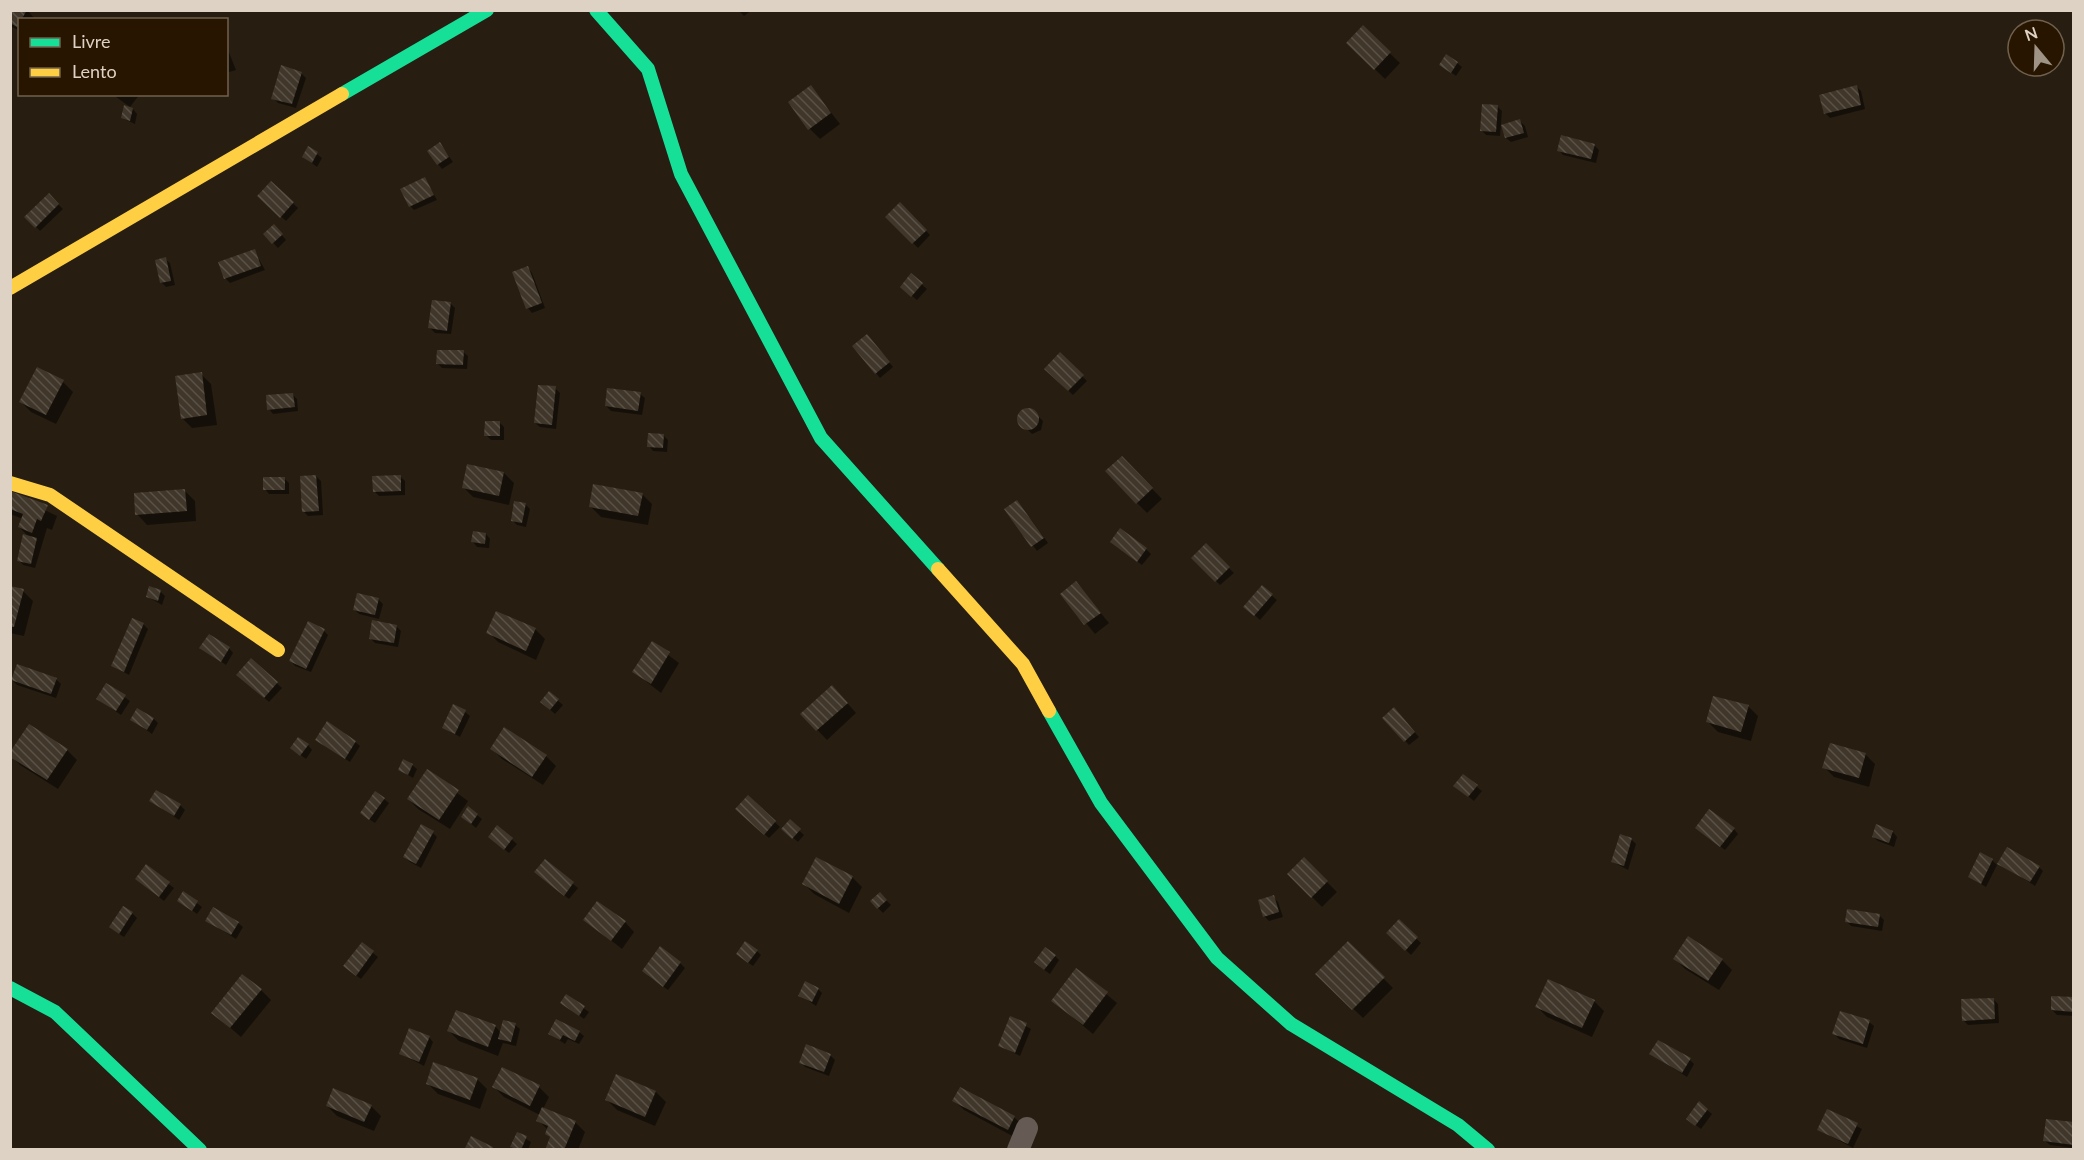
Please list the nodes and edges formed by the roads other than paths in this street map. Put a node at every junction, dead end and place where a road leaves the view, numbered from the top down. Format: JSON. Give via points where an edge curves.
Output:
{"nodes":[{"id":1,"x":488,"y":10,"type":"edge"},
{"id":2,"x":596,"y":10,"type":"edge"},
{"id":3,"x":10,"y":288,"type":"edge"},
{"id":4,"x":10,"y":483,"type":"edge"},
{"id":5,"x":278,"y":650,"type":"dead end"},
{"id":6,"x":10,"y":988,"type":"edge"},
{"id":7,"x":1027,"y":1128,"type":"dead end"},
{"id":8,"x":200,"y":1149,"type":"edge"},
{"id":9,"x":1018,"y":1149,"type":"edge"},
{"id":10,"x":1488,"y":1149,"type":"edge"}],
"edges":[{"from":1,"to":3,"type":"street"},
{"from":2,"to":10,"type":"street","via":[[648,69],[681,174],[821,438],[1023,664],[1101,803],[1217,958],[1291,1024],[1458,1125]]},
{"from":4,"to":5,"type":"street","via":[[50,495]]},
{"from":6,"to":8,"type":"street","via":[[55,1012]]},
{"from":7,"to":9,"type":"street"}]}
